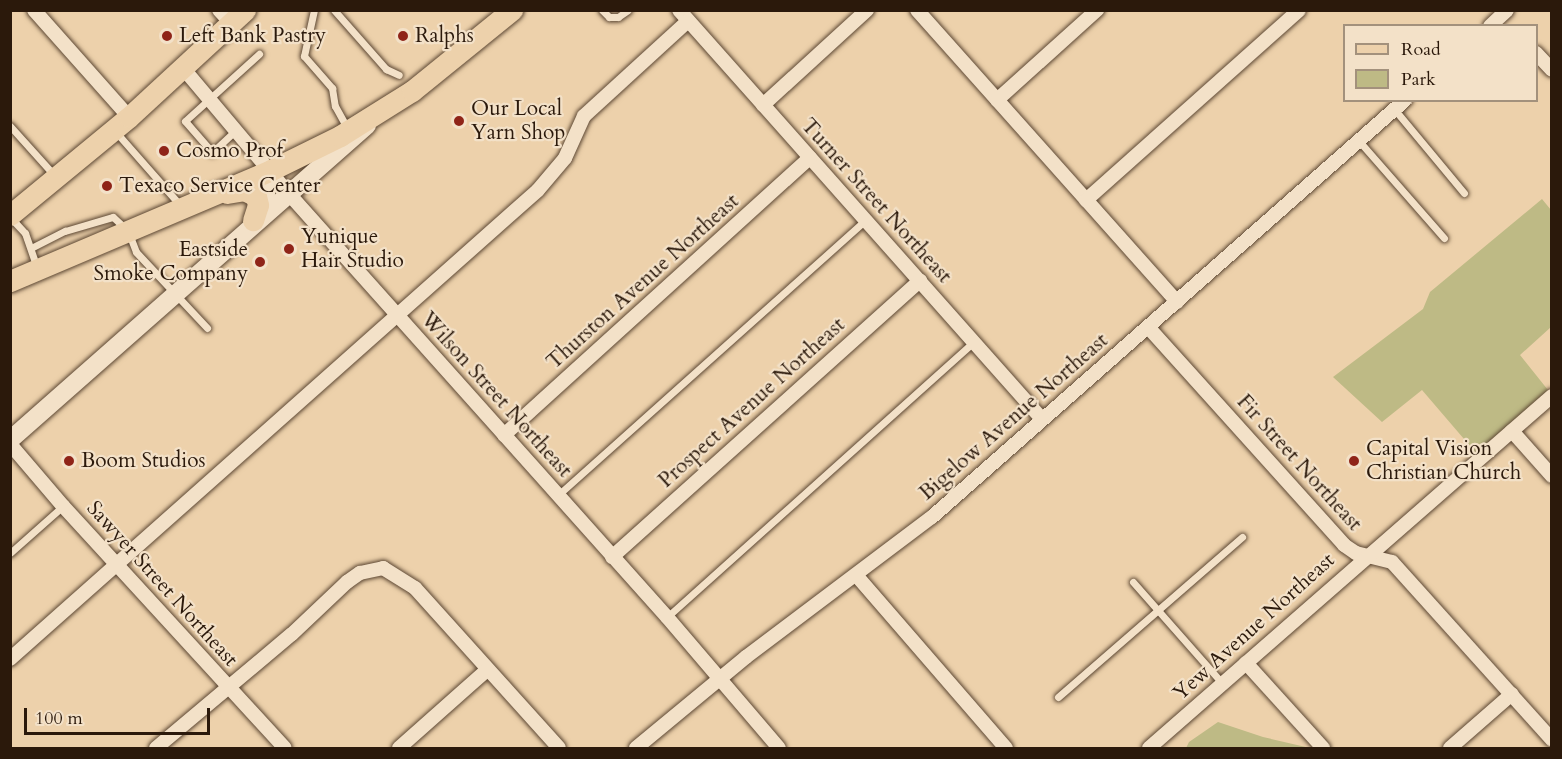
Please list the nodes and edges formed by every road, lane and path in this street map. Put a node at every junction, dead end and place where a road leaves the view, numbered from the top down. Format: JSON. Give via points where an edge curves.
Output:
{"nodes":[{"id":1,"x":34,"y":10,"type":"edge"},
{"id":2,"x":334,"y":10,"type":"edge"},
{"id":3,"x":512,"y":10,"type":"edge"},
{"id":4,"x":602,"y":10,"type":"edge"},
{"id":5,"x":628,"y":10,"type":"edge"},
{"id":6,"x":867,"y":10,"type":"edge"},
{"id":7,"x":917,"y":10,"type":"edge"},
{"id":8,"x":1097,"y":10,"type":"edge"},
{"id":9,"x":1299,"y":10,"type":"edge"},
{"id":10,"x":318,"y":11,"type":"edge"},
{"id":11,"x":1505,"y":13,"type":"edge"},
{"id":12,"x":232,"y":15,"type":"edge"},
{"id":13,"x":683,"y":16,"type":"edge"},
{"id":14,"x":1492,"y":24,"type":"edge"},
{"id":15,"x":259,"y":54,"type":"dead end"},
{"id":16,"x":1538,"y":55,"type":"edge"},
{"id":17,"x":183,"y":68,"type":"junction"},
{"id":18,"x":1551,"y":70,"type":"edge"},
{"id":19,"x":399,"y":75,"type":"dead end"},
{"id":20,"x":208,"y":99,"type":"junction"},
{"id":21,"x":997,"y":100,"type":"junction"},
{"id":22,"x":763,"y":105,"type":"junction"},
{"id":23,"x":1400,"y":105,"type":"edge"},
{"id":24,"x":384,"y":110,"type":"junction"},
{"id":25,"x":121,"y":123,"type":"junction"},
{"id":26,"x":10,"y":126,"type":"edge"},
{"id":27,"x":236,"y":130,"type":"junction"},
{"id":28,"x":349,"y":131,"type":"junction"},
{"id":29,"x":1359,"y":141,"type":"junction"},
{"id":30,"x":810,"y":158,"type":"junction"},
{"id":31,"x":271,"y":170,"type":"junction"},
{"id":32,"x":55,"y":176,"type":"junction"},
{"id":33,"x":1464,"y":193,"type":"dead end"},
{"id":34,"x":290,"y":195,"type":"junction"},
{"id":35,"x":1086,"y":200,"type":"junction"},
{"id":36,"x":190,"y":205,"type":"junction"},
{"id":37,"x":10,"y":216,"type":"edge"},
{"id":38,"x":253,"y":220,"type":"junction"},
{"id":39,"x":866,"y":220,"type":"junction"},
{"id":40,"x":128,"y":231,"type":"junction"},
{"id":41,"x":1444,"y":238,"type":"dead end"},
{"id":42,"x":31,"y":248,"type":"junction"},
{"id":43,"x":38,"y":269,"type":"junction"},
{"id":44,"x":10,"y":281,"type":"edge"},
{"id":45,"x":920,"y":281,"type":"junction"},
{"id":46,"x":180,"y":288,"type":"junction"},
{"id":47,"x":1177,"y":302,"type":"junction"},
{"id":48,"x":397,"y":315,"type":"junction"},
{"id":49,"x":1148,"y":327,"type":"junction"},
{"id":50,"x":207,"y":328,"type":"dead end"},
{"id":51,"x":974,"y":342,"type":"junction"},
{"id":52,"x":1551,"y":396,"type":"edge"},
{"id":53,"x":1042,"y":419,"type":"junction"},
{"id":54,"x":1512,"y":431,"type":"junction"},
{"id":55,"x":504,"y":435,"type":"junction"},
{"id":56,"x":10,"y":442,"type":"edge"},
{"id":57,"x":1551,"y":476,"type":"edge"},
{"id":58,"x":558,"y":495,"type":"junction"},
{"id":59,"x":63,"y":506,"type":"junction"},
{"id":60,"x":1242,"y":537,"type":"dead end"},
{"id":61,"x":10,"y":553,"type":"edge"},
{"id":62,"x":1368,"y":555,"type":"junction"},
{"id":63,"x":612,"y":556,"type":"junction"},
{"id":64,"x":117,"y":565,"type":"junction"},
{"id":65,"x":856,"y":575,"type":"junction"},
{"id":66,"x":1133,"y":582,"type":"dead end"},
{"id":67,"x":1158,"y":610,"type":"junction"},
{"id":68,"x":667,"y":617,"type":"junction"},
{"id":69,"x":10,"y":659,"type":"edge"},
{"id":70,"x":1246,"y":663,"type":"junction"},
{"id":71,"x":487,"y":670,"type":"junction"},
{"id":72,"x":719,"y":678,"type":"junction"},
{"id":73,"x":1223,"y":684,"type":"junction"},
{"id":74,"x":228,"y":687,"type":"junction"},
{"id":75,"x":1512,"y":694,"type":"junction"},
{"id":76,"x":1058,"y":697,"type":"dead end"},
{"id":77,"x":1551,"y":740,"type":"edge"},
{"id":78,"x":156,"y":748,"type":"edge"},
{"id":79,"x":285,"y":748,"type":"edge"},
{"id":80,"x":399,"y":748,"type":"edge"},
{"id":81,"x":560,"y":748,"type":"edge"},
{"id":82,"x":636,"y":748,"type":"edge"},
{"id":83,"x":779,"y":748,"type":"edge"},
{"id":84,"x":1006,"y":748,"type":"edge"},
{"id":85,"x":1149,"y":748,"type":"edge"},
{"id":86,"x":1323,"y":748,"type":"edge"},
{"id":87,"x":1450,"y":748,"type":"edge"}],
"edges":[{"from":1,"to":25,"type":"street"},
{"from":2,"to":19,"type":"lane","via":[[386,69]]},
{"from":3,"to":24,"type":"main road","via":[[457,57]]},
{"from":4,"to":5,"type":"lane","via":[[609,17],[618,17]]},
{"from":6,"to":22,"type":"street"},
{"from":7,"to":21,"type":"street"},
{"from":8,"to":21,"type":"street"},
{"from":9,"to":35,"type":"street"},
{"from":10,"to":28,"type":"lane","via":[[304,56],[332,88],[335,106]]},
{"from":11,"to":14,"type":"street"},
{"from":12,"to":17,"type":"main road"},
{"from":13,"to":22,"type":"street","name":"Turner Street Northeast"},
{"from":13,"to":48,"type":"street","via":[[584,116],[565,158],[538,190]]},
{"from":15,"to":20,"type":"lane"},
{"from":16,"to":18,"type":"street"},
{"from":17,"to":20,"type":"street","name":"Wilson Street Northeast"},
{"from":17,"to":25,"type":"main road"},
{"from":20,"to":27,"type":"street","name":"Wilson Street Northeast"},
{"from":20,"to":27,"type":"lane","via":[[185,121],[212,152]]},
{"from":21,"to":35,"type":"street"},
{"from":22,"to":30,"type":"street","name":"Turner Street Northeast"},
{"from":23,"to":29,"type":"street","name":"Bigelow Avenue Northeast"},
{"from":23,"to":33,"type":"lane"},
{"from":24,"to":28,"type":"main road"},
{"from":24,"to":34,"type":"street"},
{"from":25,"to":32,"type":"main road"},
{"from":25,"to":36,"type":"lane"},
{"from":26,"to":32,"type":"lane"},
{"from":27,"to":31,"type":"street","name":"Wilson Street Northeast"},
{"from":28,"to":31,"type":"main road"},
{"from":29,"to":41,"type":"lane"},
{"from":29,"to":47,"type":"street","name":"Bigelow Avenue Northeast"},
{"from":30,"to":39,"type":"street","name":"Turner Street Northeast"},
{"from":30,"to":55,"type":"street","name":"Thurston Avenue Northeast"},
{"from":31,"to":34,"type":"street","name":"Wilson Street Northeast"},
{"from":31,"to":36,"type":"main road"},
{"from":31,"to":38,"type":"street","via":[[264,203]]},
{"from":32,"to":37,"type":"main road"},
{"from":34,"to":46,"type":"street"},
{"from":34,"to":48,"type":"street","name":"Wilson Street Northeast"},
{"from":35,"to":47,"type":"street"},
{"from":36,"to":38,"type":"main road","via":[[244,190],[252,192],[258,201]]},
{"from":36,"to":40,"type":"main road"},
{"from":37,"to":42,"type":"lane","via":[[25,232]]},
{"from":38,"to":46,"type":"street"},
{"from":39,"to":45,"type":"street","name":"Turner Street Northeast"},
{"from":39,"to":58,"type":"lane"},
{"from":40,"to":42,"type":"lane","via":[[106,216]]},
{"from":40,"to":43,"type":"main road"},
{"from":40,"to":46,"type":"lane","via":[[136,252]]},
{"from":42,"to":43,"type":"lane"},
{"from":43,"to":44,"type":"main road"},
{"from":45,"to":51,"type":"street","name":"Turner Street Northeast"},
{"from":45,"to":63,"type":"street","name":"Prospect Avenue Northeast"},
{"from":46,"to":50,"type":"lane"},
{"from":46,"to":56,"type":"street"},
{"from":47,"to":49,"type":"street","name":"Bigelow Avenue Northeast"},
{"from":48,"to":55,"type":"street","name":"Wilson Street Northeast"},
{"from":48,"to":64,"type":"street"},
{"from":49,"to":53,"type":"street","name":"Bigelow Avenue Northeast"},
{"from":49,"to":62,"type":"street","name":"Fir Street Northeast","via":[[1344,546]]},
{"from":51,"to":53,"type":"street","name":"Turner Street Northeast"},
{"from":51,"to":68,"type":"lane"},
{"from":52,"to":54,"type":"street","name":"Yew Avenue Northeast"},
{"from":53,"to":65,"type":"street","name":"Bigelow Avenue Northeast","via":[[932,517]]},
{"from":54,"to":57,"type":"street"},
{"from":54,"to":62,"type":"street","name":"Yew Avenue Northeast"},
{"from":55,"to":58,"type":"street","name":"Wilson Street Northeast"},
{"from":56,"to":59,"type":"street","name":"Sawyer Street Northeast"},
{"from":58,"to":63,"type":"street","name":"Wilson Street Northeast"},
{"from":59,"to":61,"type":"lane"},
{"from":59,"to":64,"type":"street","name":"Sawyer Street Northeast"},
{"from":60,"to":67,"type":"lane"},
{"from":62,"to":70,"type":"street","name":"Yew Avenue Northeast"},
{"from":62,"to":75,"type":"street","name":"Fir Street Northeast","via":[[1392,562]]},
{"from":63,"to":68,"type":"street","name":"Wilson Street Northeast"},
{"from":64,"to":69,"type":"street"},
{"from":64,"to":74,"type":"street","name":"Sawyer Street Northeast"},
{"from":65,"to":72,"type":"street","name":"Bigelow Avenue Northeast"},
{"from":65,"to":84,"type":"street"},
{"from":66,"to":67,"type":"lane"},
{"from":67,"to":73,"type":"lane"},
{"from":67,"to":76,"type":"lane"},
{"from":68,"to":72,"type":"street","name":"Wilson Street Northeast"},
{"from":70,"to":73,"type":"street","name":"Yew Avenue Northeast"},
{"from":70,"to":86,"type":"street"},
{"from":71,"to":74,"type":"street","via":[[415,588],[383,568],[360,573],[346,582]]},
{"from":71,"to":80,"type":"street"},
{"from":71,"to":81,"type":"street"},
{"from":72,"to":82,"type":"street","name":"Bigelow Avenue Northeast"},
{"from":72,"to":83,"type":"street","name":"Wilson Street Northeast"},
{"from":73,"to":85,"type":"street","name":"Yew Avenue Northeast"},
{"from":74,"to":78,"type":"street"},
{"from":74,"to":79,"type":"street","name":"Sawyer Street Northeast"},
{"from":75,"to":77,"type":"street","name":"Fir Street Northeast"},
{"from":75,"to":87,"type":"street"}]}
